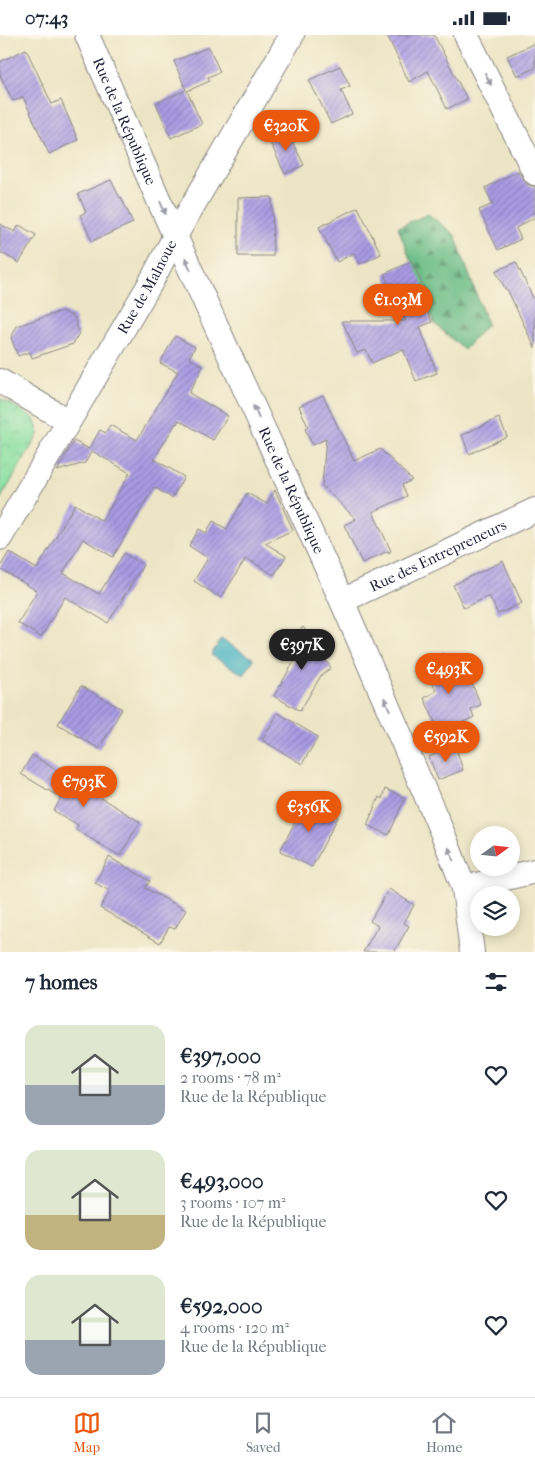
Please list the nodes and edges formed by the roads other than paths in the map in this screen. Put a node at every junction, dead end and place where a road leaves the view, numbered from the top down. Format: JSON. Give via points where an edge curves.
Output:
{"nodes":[{"id":1,"x":87,"y":35,"type":"edge"},
{"id":2,"x":292,"y":35,"type":"edge"},
{"id":3,"x":466,"y":35,"type":"edge"},
{"id":4,"x":535,"y":173,"type":"edge"},
{"id":5,"x":176,"y":235,"type":"junction"},
{"id":6,"x":0,"y":381,"type":"edge"},
{"id":7,"x":68,"y":421,"type":"junction"},
{"id":8,"x":535,"y":511,"type":"edge"},
{"id":9,"x":0,"y":538,"type":"edge"},
{"id":10,"x":342,"y":601,"type":"junction"},
{"id":11,"x":535,"y":871,"type":"edge"},
{"id":12,"x":464,"y":888,"type":"junction"},
{"id":13,"x":472,"y":952,"type":"edge"}],
"edges":[{"from":1,"to":5,"type":"street","name":"Rue de la République","one_way":true},
{"from":2,"to":5,"type":"street","name":"Rue de Malnoue"},
{"from":3,"to":4,"type":"street","one_way":true},
{"from":5,"to":7,"type":"street","name":"Rue de Malnoue"},
{"from":10,"to":5,"type":"street","name":"Rue de la République","one_way":true},
{"from":6,"to":7,"type":"street"},
{"from":7,"to":9,"type":"street","name":"Rue de Malnoue"},
{"from":8,"to":10,"type":"street","name":"Rue des Entrepreneurs"},
{"from":12,"to":10,"type":"street","name":"Rue de la République","one_way":true,"via":[[446,839]]},
{"from":11,"to":12,"type":"street"},
{"from":12,"to":13,"type":"street","name":"Rue de la République"}]}
